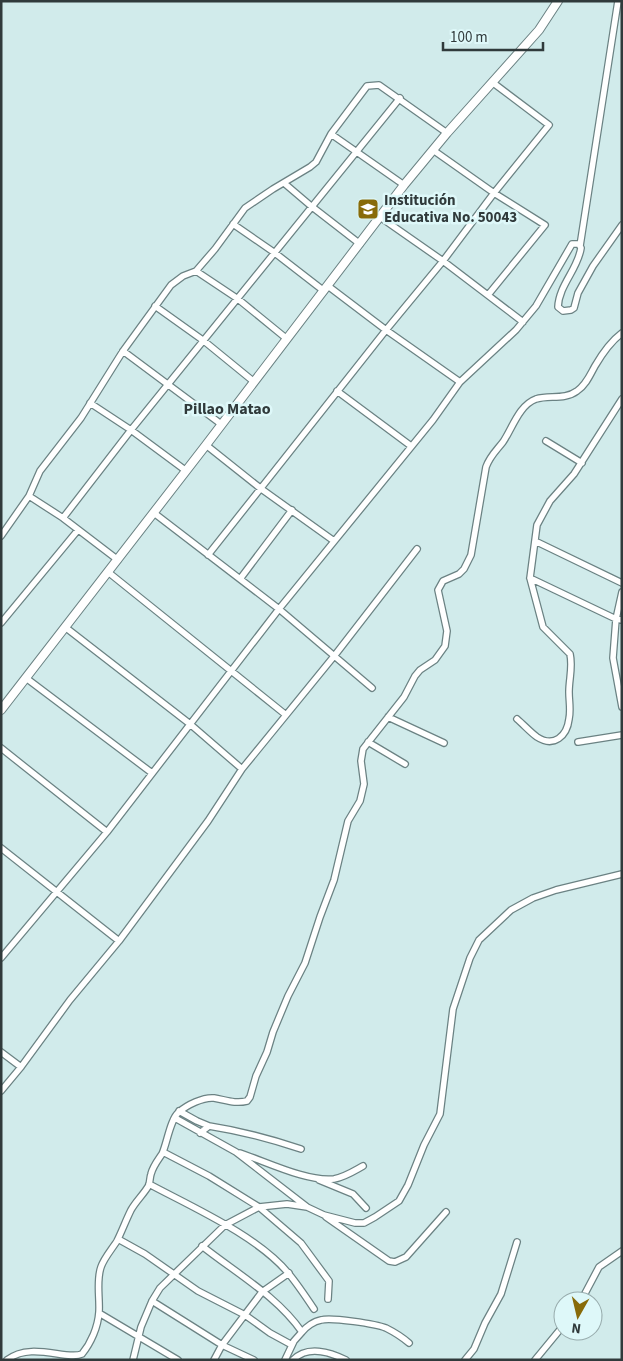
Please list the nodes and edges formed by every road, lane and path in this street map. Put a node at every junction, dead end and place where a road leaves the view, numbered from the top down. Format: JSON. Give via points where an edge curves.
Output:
{"nodes":[{"id":1,"x":558,"y":1,"type":"edge"},
{"id":2,"x":618,"y":1,"type":"edge"},
{"id":3,"x":492,"y":82,"type":"junction"},
{"id":4,"x":400,"y":98,"type":"junction"},
{"id":5,"x":332,"y":134,"type":"junction"},
{"id":6,"x":447,"y":134,"type":"junction"},
{"id":7,"x":433,"y":150,"type":"junction"},
{"id":8,"x":357,"y":153,"type":"junction"},
{"id":9,"x":284,"y":183,"type":"junction"},
{"id":10,"x":404,"y":185,"type":"junction"},
{"id":11,"x":494,"y":193,"type":"junction"},
{"id":12,"x":311,"y":206,"type":"junction"},
{"id":13,"x":380,"y":217,"type":"junction"},
{"id":14,"x":234,"y":224,"type":"junction"},
{"id":15,"x":622,"y":225,"type":"edge"},
{"id":16,"x":360,"y":244,"type":"junction"},
{"id":17,"x":580,"y":246,"type":"junction"},
{"id":18,"x":275,"y":253,"type":"junction"},
{"id":19,"x":443,"y":261,"type":"junction"},
{"id":20,"x":196,"y":270,"type":"junction"},
{"id":21,"x":326,"y":288,"type":"junction"},
{"id":22,"x":488,"y":296,"type":"junction"},
{"id":23,"x":238,"y":299,"type":"junction"},
{"id":24,"x":155,"y":306,"type":"junction"},
{"id":25,"x":523,"y":322,"type":"junction"},
{"id":26,"x":386,"y":330,"type":"junction"},
{"id":27,"x":622,"y":333,"type":"edge"},
{"id":28,"x":287,"y":339,"type":"junction"},
{"id":29,"x":204,"y":341,"type":"junction"},
{"id":30,"x":123,"y":351,"type":"junction"},
{"id":31,"x":253,"y":382,"type":"junction"},
{"id":32,"x":460,"y":382,"type":"junction"},
{"id":33,"x":168,"y":384,"type":"junction"},
{"id":34,"x":337,"y":391,"type":"junction"},
{"id":35,"x":622,"y":400,"type":"edge"},
{"id":36,"x":90,"y":403,"type":"junction"},
{"id":37,"x":221,"y":424,"type":"junction"},
{"id":38,"x":131,"y":430,"type":"junction"},
{"id":39,"x":546,"y":441,"type":"dead end"},
{"id":40,"x":206,"y":445,"type":"junction"},
{"id":41,"x":411,"y":446,"type":"junction"},
{"id":42,"x":582,"y":462,"type":"junction"},
{"id":43,"x":185,"y":470,"type":"junction"},
{"id":44,"x":260,"y":488,"type":"junction"},
{"id":45,"x":29,"y":496,"type":"junction"},
{"id":46,"x":292,"y":510,"type":"junction"},
{"id":47,"x":154,"y":513,"type":"junction"},
{"id":48,"x":63,"y":518,"type":"junction"},
{"id":49,"x":78,"y":530,"type":"junction"},
{"id":50,"x":1,"y":536,"type":"edge"},
{"id":51,"x":334,"y":541,"type":"junction"},
{"id":52,"x":535,"y":541,"type":"junction"},
{"id":53,"x":417,"y":549,"type":"dead end"},
{"id":54,"x":208,"y":555,"type":"junction"},
{"id":55,"x":118,"y":560,"type":"junction"},
{"id":56,"x":108,"y":572,"type":"junction"},
{"id":57,"x":530,"y":578,"type":"junction"},
{"id":58,"x":240,"y":579,"type":"junction"},
{"id":59,"x":622,"y":583,"type":"edge"},
{"id":60,"x":622,"y":592,"type":"edge"},
{"id":61,"x":279,"y":609,"type":"junction"},
{"id":62,"x":619,"y":619,"type":"edge"},
{"id":63,"x":1,"y":624,"type":"edge"},
{"id":64,"x":65,"y":627,"type":"junction"},
{"id":65,"x":335,"y":655,"type":"junction"},
{"id":66,"x":231,"y":671,"type":"junction"},
{"id":67,"x":26,"y":678,"type":"junction"},
{"id":68,"x":372,"y":688,"type":"dead end"},
{"id":69,"x":622,"y":707,"type":"edge"},
{"id":70,"x":1,"y":710,"type":"edge"},
{"id":71,"x":286,"y":715,"type":"junction"},
{"id":72,"x":388,"y":717,"type":"junction"},
{"id":73,"x":517,"y":719,"type":"dead end"},
{"id":74,"x":190,"y":724,"type":"junction"},
{"id":75,"x":622,"y":736,"type":"edge"},
{"id":76,"x":368,"y":742,"type":"junction"},
{"id":77,"x":578,"y":742,"type":"dead end"},
{"id":78,"x":444,"y":743,"type":"dead end"},
{"id":79,"x":1,"y":748,"type":"edge"},
{"id":80,"x":405,"y":764,"type":"dead end"},
{"id":81,"x":242,"y":769,"type":"junction"},
{"id":82,"x":152,"y":773,"type":"junction"},
{"id":83,"x":107,"y":832,"type":"junction"},
{"id":84,"x":1,"y":848,"type":"edge"},
{"id":85,"x":622,"y":874,"type":"edge"},
{"id":86,"x":58,"y":891,"type":"junction"},
{"id":87,"x":119,"y":941,"type":"junction"},
{"id":88,"x":1,"y":946,"type":"edge"},
{"id":89,"x":8,"y":951,"type":"junction"},
{"id":90,"x":1,"y":958,"type":"edge"},
{"id":91,"x":1,"y":1052,"type":"edge"},
{"id":92,"x":21,"y":1067,"type":"junction"},
{"id":93,"x":1,"y":1091,"type":"edge"},
{"id":94,"x":179,"y":1111,"type":"junction"},
{"id":95,"x":175,"y":1118,"type":"junction"},
{"id":96,"x":209,"y":1126,"type":"junction"},
{"id":97,"x":200,"y":1133,"type":"junction"},
{"id":98,"x":301,"y":1149,"type":"dead end"},
{"id":99,"x":163,"y":1152,"type":"junction"},
{"id":100,"x":236,"y":1152,"type":"junction"},
{"id":101,"x":363,"y":1166,"type":"dead end"},
{"id":102,"x":317,"y":1179,"type":"junction"},
{"id":103,"x":149,"y":1184,"type":"junction"},
{"id":104,"x":260,"y":1207,"type":"junction"},
{"id":105,"x":308,"y":1207,"type":"junction"},
{"id":106,"x":366,"y":1208,"type":"dead end"},
{"id":107,"x":446,"y":1212,"type":"dead end"},
{"id":108,"x":324,"y":1215,"type":"junction"},
{"id":109,"x":225,"y":1225,"type":"junction"},
{"id":110,"x":118,"y":1239,"type":"junction"},
{"id":111,"x":517,"y":1242,"type":"dead end"},
{"id":112,"x":202,"y":1246,"type":"junction"},
{"id":113,"x":622,"y":1251,"type":"edge"},
{"id":114,"x":289,"y":1273,"type":"junction"},
{"id":115,"x":174,"y":1274,"type":"junction"},
{"id":116,"x":586,"y":1291,"type":"edge"},
{"id":117,"x":262,"y":1292,"type":"junction"},
{"id":118,"x":328,"y":1299,"type":"dead end"},
{"id":119,"x":152,"y":1301,"type":"junction"},
{"id":120,"x":314,"y":1308,"type":"dead end"},
{"id":121,"x":99,"y":1313,"type":"junction"},
{"id":122,"x":245,"y":1315,"type":"junction"},
{"id":123,"x":302,"y":1332,"type":"junction"},
{"id":124,"x":139,"y":1337,"type":"junction"},
{"id":125,"x":553,"y":1338,"type":"edge"},
{"id":126,"x":409,"y":1343,"type":"dead end"},
{"id":127,"x":222,"y":1345,"type":"junction"},
{"id":128,"x":292,"y":1346,"type":"junction"},
{"id":129,"x":6,"y":1360,"type":"edge"},
{"id":130,"x":133,"y":1360,"type":"edge"},
{"id":131,"x":178,"y":1360,"type":"edge"},
{"id":132,"x":214,"y":1360,"type":"edge"},
{"id":133,"x":254,"y":1360,"type":"edge"},
{"id":134,"x":285,"y":1360,"type":"edge"},
{"id":135,"x":293,"y":1360,"type":"edge"},
{"id":136,"x":346,"y":1360,"type":"edge"},
{"id":137,"x":465,"y":1360,"type":"edge"},
{"id":138,"x":535,"y":1360,"type":"edge"}],
"edges":[{"from":1,"to":3,"type":"street","via":[[539,30]]},
{"from":2,"to":17,"type":"street"},
{"from":3,"to":6,"type":"street"},
{"from":3,"to":11,"type":"street","via":[[549,125]]},
{"from":4,"to":5,"type":"street","via":[[379,84],[367,86]]},
{"from":4,"to":6,"type":"street"},
{"from":4,"to":8,"type":"street"},
{"from":5,"to":8,"type":"street"},
{"from":5,"to":9,"type":"street","via":[[316,162]]},
{"from":6,"to":7,"type":"street"},
{"from":7,"to":10,"type":"street"},
{"from":7,"to":11,"type":"street"},
{"from":8,"to":10,"type":"street"},
{"from":8,"to":12,"type":"street"},
{"from":9,"to":12,"type":"street"},
{"from":9,"to":14,"type":"street","via":[[246,208]]},
{"from":10,"to":13,"type":"street"},
{"from":11,"to":19,"type":"street"},
{"from":11,"to":22,"type":"street","via":[[545,225]]},
{"from":12,"to":16,"type":"street"},
{"from":12,"to":18,"type":"street"},
{"from":13,"to":16,"type":"street"},
{"from":13,"to":19,"type":"street"},
{"from":14,"to":18,"type":"street"},
{"from":14,"to":20,"type":"street"},
{"from":15,"to":17,"type":"street","via":[[593,266],[578,293],[574,308],[563,311],[558,302],[580,253]]},
{"from":16,"to":21,"type":"street"},
{"from":17,"to":25,"type":"street","via":[[576,243],[570,246],[536,306]]},
{"from":18,"to":21,"type":"street"},
{"from":18,"to":23,"type":"street"},
{"from":19,"to":22,"type":"street"},
{"from":19,"to":26,"type":"street"},
{"from":20,"to":23,"type":"street"},
{"from":20,"to":24,"type":"street","via":[[171,285]]},
{"from":21,"to":26,"type":"street"},
{"from":21,"to":28,"type":"street"},
{"from":22,"to":25,"type":"street"},
{"from":23,"to":28,"type":"street"},
{"from":23,"to":29,"type":"street"},
{"from":24,"to":29,"type":"street"},
{"from":24,"to":30,"type":"street"},
{"from":25,"to":32,"type":"street"},
{"from":26,"to":32,"type":"street"},
{"from":26,"to":34,"type":"street"},
{"from":27,"to":72,"type":"street","via":[[613,340],[576,392],[529,403],[489,457],[471,555],[464,569],[443,582],[438,590],[447,631],[445,646],[435,660],[415,676]]},
{"from":28,"to":31,"type":"street"},
{"from":29,"to":31,"type":"street"},
{"from":29,"to":33,"type":"street"},
{"from":30,"to":33,"type":"street"},
{"from":30,"to":36,"type":"street"},
{"from":31,"to":37,"type":"street"},
{"from":32,"to":41,"type":"street"},
{"from":33,"to":37,"type":"street"},
{"from":33,"to":38,"type":"street"},
{"from":34,"to":41,"type":"street"},
{"from":34,"to":44,"type":"street"},
{"from":35,"to":42,"type":"street"},
{"from":36,"to":38,"type":"street"},
{"from":36,"to":45,"type":"street","via":[[40,472]]},
{"from":37,"to":40,"type":"street"},
{"from":38,"to":43,"type":"street"},
{"from":38,"to":48,"type":"street"},
{"from":39,"to":42,"type":"street"},
{"from":40,"to":43,"type":"street"},
{"from":40,"to":44,"type":"street"},
{"from":41,"to":51,"type":"street"},
{"from":42,"to":52,"type":"street","via":[[544,510],[537,525]]},
{"from":43,"to":47,"type":"street"},
{"from":44,"to":46,"type":"street"},
{"from":44,"to":54,"type":"street"},
{"from":45,"to":48,"type":"street"},
{"from":45,"to":50,"type":"street"},
{"from":46,"to":51,"type":"street"},
{"from":46,"to":58,"type":"street"},
{"from":47,"to":54,"type":"street"},
{"from":47,"to":55,"type":"street"},
{"from":48,"to":49,"type":"street"},
{"from":49,"to":55,"type":"street"},
{"from":49,"to":63,"type":"street"},
{"from":51,"to":61,"type":"street"},
{"from":52,"to":57,"type":"street"},
{"from":52,"to":59,"type":"street"},
{"from":53,"to":65,"type":"street"},
{"from":54,"to":58,"type":"street"},
{"from":55,"to":56,"type":"street"},
{"from":56,"to":64,"type":"street"},
{"from":56,"to":66,"type":"street"},
{"from":57,"to":62,"type":"street"},
{"from":57,"to":73,"type":"street","via":[[543,627],[570,654],[570,718],[566,732],[560,739],[552,741],[537,737]]},
{"from":58,"to":61,"type":"street"},
{"from":60,"to":62,"type":"street"},
{"from":61,"to":65,"type":"street"},
{"from":61,"to":66,"type":"street"},
{"from":62,"to":69,"type":"street","via":[[613,658]]},
{"from":64,"to":67,"type":"street"},
{"from":64,"to":74,"type":"street"},
{"from":65,"to":68,"type":"street"},
{"from":65,"to":71,"type":"street"},
{"from":66,"to":71,"type":"street"},
{"from":66,"to":74,"type":"street"},
{"from":67,"to":70,"type":"street"},
{"from":67,"to":82,"type":"street"},
{"from":71,"to":81,"type":"street"},
{"from":72,"to":76,"type":"street"},
{"from":72,"to":78,"type":"street"},
{"from":74,"to":81,"type":"street"},
{"from":74,"to":82,"type":"street"},
{"from":75,"to":77,"type":"street"},
{"from":76,"to":80,"type":"street"},
{"from":76,"to":94,"type":"street","via":[[361,755],[364,784],[360,801],[348,820],[334,880],[305,963],[273,1032],[250,1097],[238,1103],[212,1098],[200,1100]]},
{"from":79,"to":83,"type":"street"},
{"from":81,"to":87,"type":"street","via":[[208,821]]},
{"from":82,"to":83,"type":"street"},
{"from":83,"to":86,"type":"street"},
{"from":84,"to":86,"type":"street"},
{"from":85,"to":108,"type":"street","via":[[533,898],[510,910],[479,940],[473,948],[453,1009],[440,1114],[404,1193],[399,1200],[364,1223]]},
{"from":86,"to":87,"type":"street"},
{"from":86,"to":89,"type":"street"},
{"from":87,"to":92,"type":"street"},
{"from":88,"to":89,"type":"street"},
{"from":89,"to":90,"type":"street"},
{"from":91,"to":92,"type":"street"},
{"from":92,"to":93,"type":"street"},
{"from":94,"to":95,"type":"street"},
{"from":94,"to":96,"type":"street"},
{"from":95,"to":97,"type":"street"},
{"from":95,"to":99,"type":"street"},
{"from":96,"to":97,"type":"street"},
{"from":96,"to":98,"type":"street","via":[[273,1139]]},
{"from":97,"to":100,"type":"street"},
{"from":99,"to":103,"type":"street","via":[[151,1173]]},
{"from":99,"to":104,"type":"street"},
{"from":100,"to":102,"type":"street"},
{"from":100,"to":105,"type":"street"},
{"from":101,"to":102,"type":"street","via":[[336,1178]]},
{"from":102,"to":106,"type":"street","via":[[353,1194]]},
{"from":103,"to":109,"type":"street"},
{"from":103,"to":110,"type":"street","via":[[131,1210]]},
{"from":104,"to":105,"type":"street","via":[[287,1204]]},
{"from":104,"to":109,"type":"street"},
{"from":104,"to":118,"type":"street","via":[[301,1243],[329,1281]]},
{"from":105,"to":108,"type":"street"},
{"from":107,"to":108,"type":"street","via":[[406,1257],[395,1262]]},
{"from":109,"to":112,"type":"street"},
{"from":109,"to":114,"type":"street","via":[[256,1245]]},
{"from":110,"to":115,"type":"street"},
{"from":110,"to":121,"type":"street","via":[[101,1267]]},
{"from":111,"to":137,"type":"street","via":[[500,1294],[474,1349]]},
{"from":112,"to":115,"type":"street"},
{"from":112,"to":117,"type":"street"},
{"from":113,"to":116,"type":"street","via":[[599,1267]]},
{"from":114,"to":117,"type":"street"},
{"from":114,"to":120,"type":"street"},
{"from":115,"to":119,"type":"street"},
{"from":115,"to":122,"type":"street","via":[[198,1291]]},
{"from":117,"to":122,"type":"street"},
{"from":117,"to":123,"type":"street"},
{"from":119,"to":124,"type":"street"},
{"from":119,"to":127,"type":"street"},
{"from":121,"to":124,"type":"street"},
{"from":121,"to":129,"type":"street","via":[[90,1341],[75,1360],[28,1352]]},
{"from":122,"to":127,"type":"street"},
{"from":122,"to":128,"type":"street"},
{"from":123,"to":126,"type":"street","via":[[320,1320],[333,1319],[375,1324]]},
{"from":123,"to":128,"type":"street"},
{"from":124,"to":130,"type":"street"},
{"from":124,"to":131,"type":"street"},
{"from":125,"to":138,"type":"street"},
{"from":127,"to":132,"type":"street"},
{"from":127,"to":133,"type":"street"},
{"from":128,"to":134,"type":"street"},
{"from":135,"to":136,"type":"street","via":[[301,1354],[318,1351]]}]}
